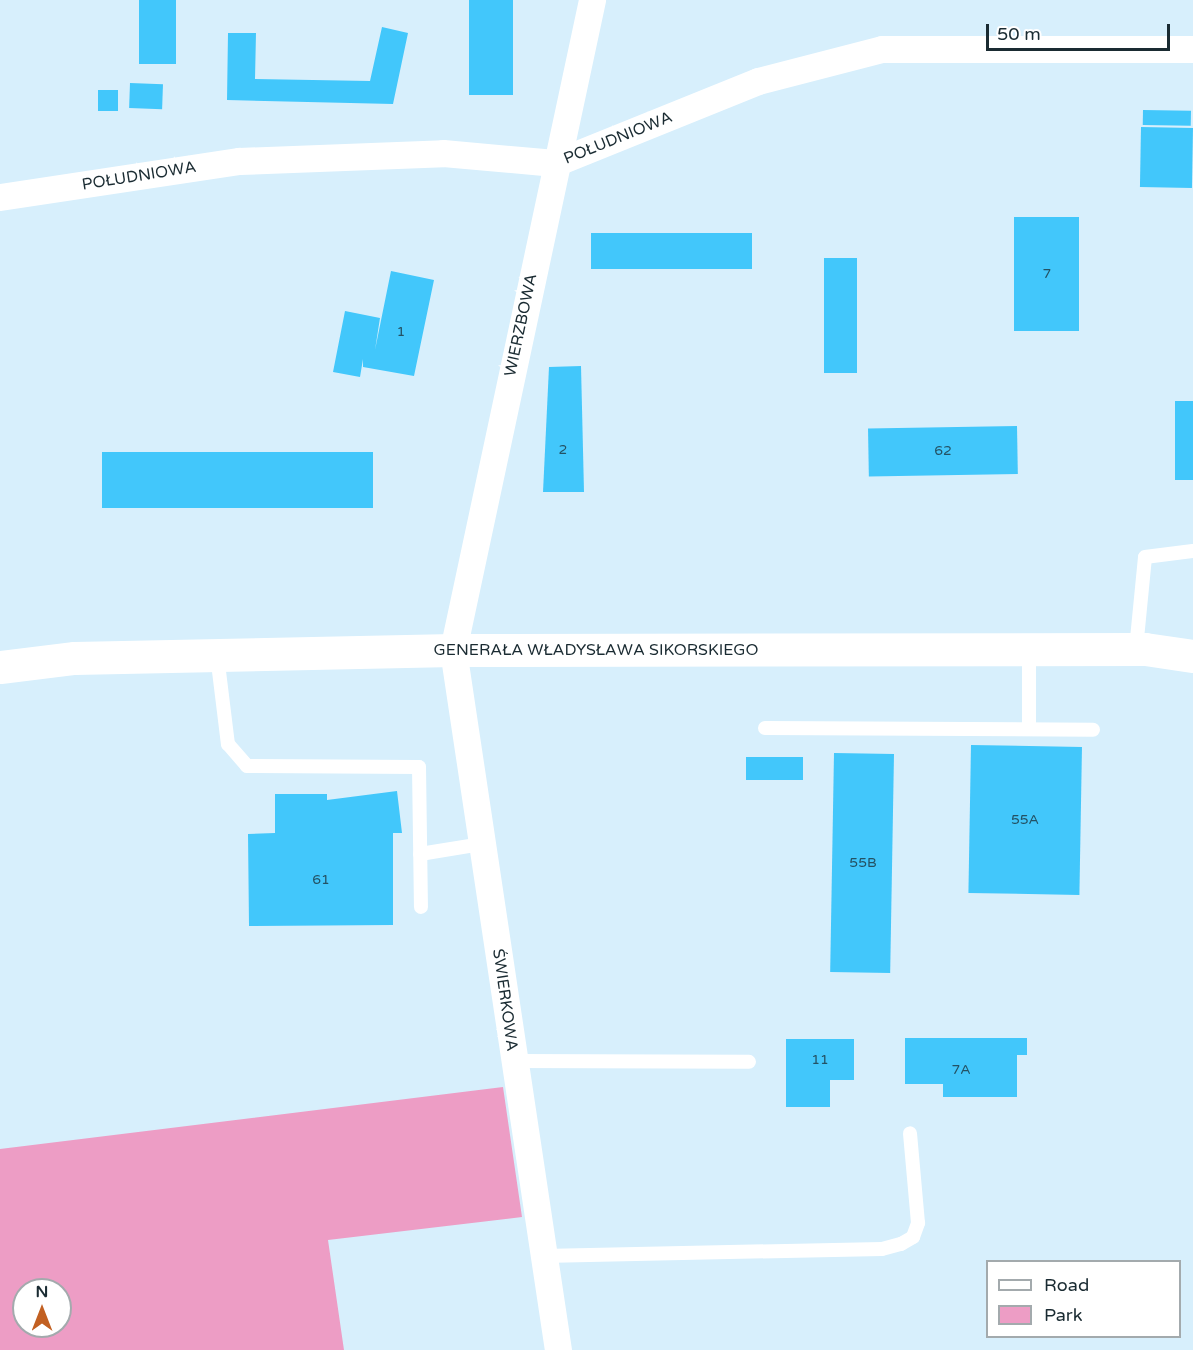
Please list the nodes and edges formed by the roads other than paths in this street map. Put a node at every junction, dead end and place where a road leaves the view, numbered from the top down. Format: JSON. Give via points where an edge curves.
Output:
{"nodes":[{"id":1,"x":592,"y":0,"type":"edge"},
{"id":2,"x":1193,"y":50,"type":"edge"},
{"id":3,"x":555,"y":163,"type":"junction"},
{"id":4,"x":0,"y":197,"type":"edge"},
{"id":5,"x":1193,"y":550,"type":"edge"},
{"id":6,"x":1029,"y":649,"type":"junction"},
{"id":7,"x":1136,"y":649,"type":"junction"},
{"id":8,"x":453,"y":650,"type":"junction"},
{"id":9,"x":217,"y":653,"type":"junction"},
{"id":10,"x":1193,"y":656,"type":"edge"},
{"id":11,"x":0,"y":666,"type":"edge"},
{"id":12,"x":765,"y":728,"type":"dead end"},
{"id":13,"x":1029,"y":728,"type":"junction"},
{"id":14,"x":1093,"y":730,"type":"dead end"},
{"id":15,"x":482,"y":844,"type":"junction"},
{"id":16,"x":420,"y":854,"type":"junction"},
{"id":17,"x":421,"y":907,"type":"dead end"},
{"id":18,"x":514,"y":1060,"type":"junction"},
{"id":19,"x":748,"y":1062,"type":"dead end"},
{"id":20,"x":910,"y":1132,"type":"dead end"},
{"id":21,"x":543,"y":1256,"type":"junction"},
{"id":22,"x":558,"y":1350,"type":"edge"}],
"edges":[{"from":1,"to":3,"type":"street","name":"WIERZBOWA"},
{"from":2,"to":3,"type":"street","name":"POŁUDNIOWA","via":[[882,49],[758,81]]},
{"from":3,"to":4,"type":"street","name":"POŁUDNIOWA","via":[[443,153],[239,160]]},
{"from":3,"to":8,"type":"street","name":"WIERZBOWA"},
{"from":5,"to":7,"type":"lane","via":[[1145,557]]},
{"from":6,"to":7,"type":"street","name":"GENERAŁA WŁADYSŁAWA SIKORSKIEGO"},
{"from":6,"to":8,"type":"street","name":"GENERAŁA WŁADYSŁAWA SIKORSKIEGO"},
{"from":6,"to":13,"type":"lane"},
{"from":7,"to":10,"type":"street","name":"GENERAŁA WŁADYSŁAWA SIKORSKIEGO"},
{"from":8,"to":9,"type":"street","name":"GENERAŁA WŁADYSŁAWA SIKORSKIEGO"},
{"from":8,"to":15,"type":"street","name":"ŚWIERKOWA"},
{"from":9,"to":11,"type":"street","name":"GENERAŁA WŁADYSŁAWA SIKORSKIEGO"},
{"from":9,"to":16,"type":"lane","via":[[228,744],[236,758],[259,767],[419,767]]},
{"from":12,"to":13,"type":"lane"},
{"from":13,"to":14,"type":"lane"},
{"from":15,"to":16,"type":"lane"},
{"from":15,"to":18,"type":"street","name":"ŚWIERKOWA"},
{"from":16,"to":17,"type":"lane"},
{"from":18,"to":19,"type":"lane"},
{"from":18,"to":21,"type":"street","name":"ŚWIERKOWA"},
{"from":20,"to":21,"type":"lane","via":[[918,1223],[913,1237],[901,1244],[882,1249]]},
{"from":21,"to":22,"type":"street","name":"ŚWIERKOWA"}]}
